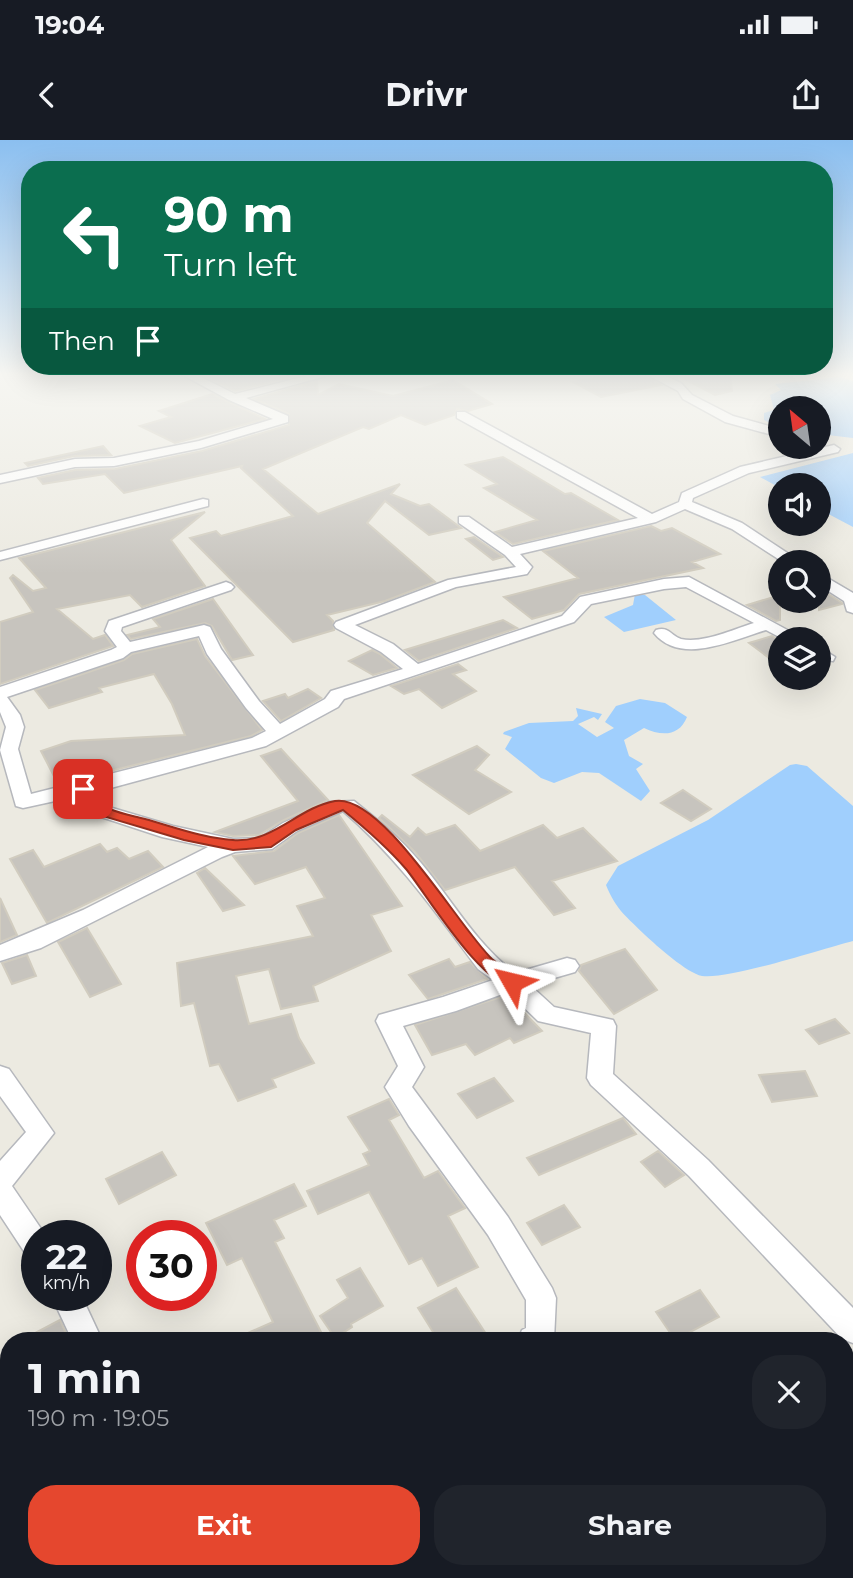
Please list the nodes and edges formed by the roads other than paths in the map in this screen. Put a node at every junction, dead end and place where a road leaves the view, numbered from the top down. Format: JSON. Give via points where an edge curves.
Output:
{"nodes":[{"id":1,"x":219,"y":440,"type":"edge"},
{"id":2,"x":507,"y":440,"type":"edge"},
{"id":3,"x":852,"y":445,"type":"edge"},
{"id":4,"x":831,"y":448,"type":"edge"},
{"id":5,"x":834,"y":449,"type":"junction"},
{"id":6,"x":0,"y":479,"type":"edge"},
{"id":7,"x":203,"y":503,"type":"dead end"},
{"id":8,"x":685,"y":504,"type":"junction"},
{"id":9,"x":651,"y":519,"type":"junction"},
{"id":10,"x":464,"y":520,"type":"dead end"},
{"id":11,"x":775,"y":550,"type":"edge"},
{"id":12,"x":510,"y":552,"type":"junction"},
{"id":13,"x":0,"y":556,"type":"edge"},
{"id":14,"x":831,"y":586,"type":"edge"},
{"id":15,"x":226,"y":587,"type":"dead end"},
{"id":16,"x":853,"y":608,"type":"edge"},
{"id":17,"x":768,"y":624,"type":"junction"},
{"id":18,"x":774,"y":627,"type":"edge"},
{"id":19,"x":662,"y":633,"type":"dead end"},
{"id":20,"x":126,"y":648,"type":"junction"},
{"id":21,"x":415,"y":671,"type":"junction"},
{"id":22,"x":0,"y":693,"type":"edge"},
{"id":23,"x":0,"y":700,"type":"edge"},
{"id":24,"x":279,"y":733,"type":"junction"},
{"id":25,"x":83,"y":789,"type":"junction"},
{"id":26,"x":233,"y":845,"type":"junction"},
{"id":27,"x":0,"y":953,"type":"edge"},
{"id":28,"x":567,"y":966,"type":"dead end"},
{"id":29,"x":512,"y":982,"type":"junction"},
{"id":30,"x":0,"y":1076,"type":"edge"},
{"id":31,"x":0,"y":1180,"type":"edge"},
{"id":32,"x":0,"y":1192,"type":"edge"},
{"id":33,"x":21,"y":1223,"type":"edge"},
{"id":34,"x":73,"y":1311,"type":"edge"},
{"id":35,"x":853,"y":1329,"type":"edge"},
{"id":36,"x":83,"y":1332,"type":"edge"},
{"id":37,"x":541,"y":1332,"type":"edge"}],
"edges":[{"from":1,"to":6,"type":"street"},
{"from":2,"to":9,"type":"street"},
{"from":3,"to":5,"type":"street"},
{"from":4,"to":5,"type":"street"},
{"from":5,"to":8,"type":"street","via":[[744,470],[687,496]]},
{"from":7,"to":13,"type":"street"},
{"from":8,"to":9,"type":"street"},
{"from":8,"to":11,"type":"street","via":[[737,526]]},
{"from":9,"to":12,"type":"street"},
{"from":10,"to":12,"type":"street"},
{"from":12,"to":21,"type":"street","via":[[524,567],[522,571],[453,583],[342,625],[387,648]]},
{"from":14,"to":16,"type":"street","via":[[851,599]]},
{"from":15,"to":20,"type":"street","via":[[115,624],[113,631]]},
{"from":17,"to":18,"type":"street"},
{"from":17,"to":19,"type":"street","via":[[703,643],[677,644]]},
{"from":17,"to":21,"type":"street","via":[[689,582],[664,584],[586,600],[568,619]]},
{"from":20,"to":22,"type":"street","via":[[47,680]]},
{"from":20,"to":24,"type":"street","via":[[204,630],[245,697]]},
{"from":21,"to":24,"type":"street","via":[[337,695],[332,703]]},
{"from":23,"to":25,"type":"street","via":[[15,727],[9,748],[23,802]]},
{"from":24,"to":25,"type":"street","via":[[222,753]]},
{"from":25,"to":26,"type":"street","via":[[102,811]]},
{"from":26,"to":27,"type":"street","via":[[33,942]]},
{"from":26,"to":29,"type":"street","via":[[265,844],[290,827],[347,805],[412,866],[486,963]]},
{"from":28,"to":29,"type":"street"},
{"from":29,"to":35,"type":"street","via":[[547,1015],[604,1026],[600,1078],[724,1192]]},
{"from":29,"to":37,"type":"street","via":[[388,1021],[411,1067],[398,1087],[498,1226],[541,1298]]},
{"from":30,"to":31,"type":"street","via":[[41,1133]]},
{"from":32,"to":33,"type":"street"},
{"from":34,"to":36,"type":"street"}]}
